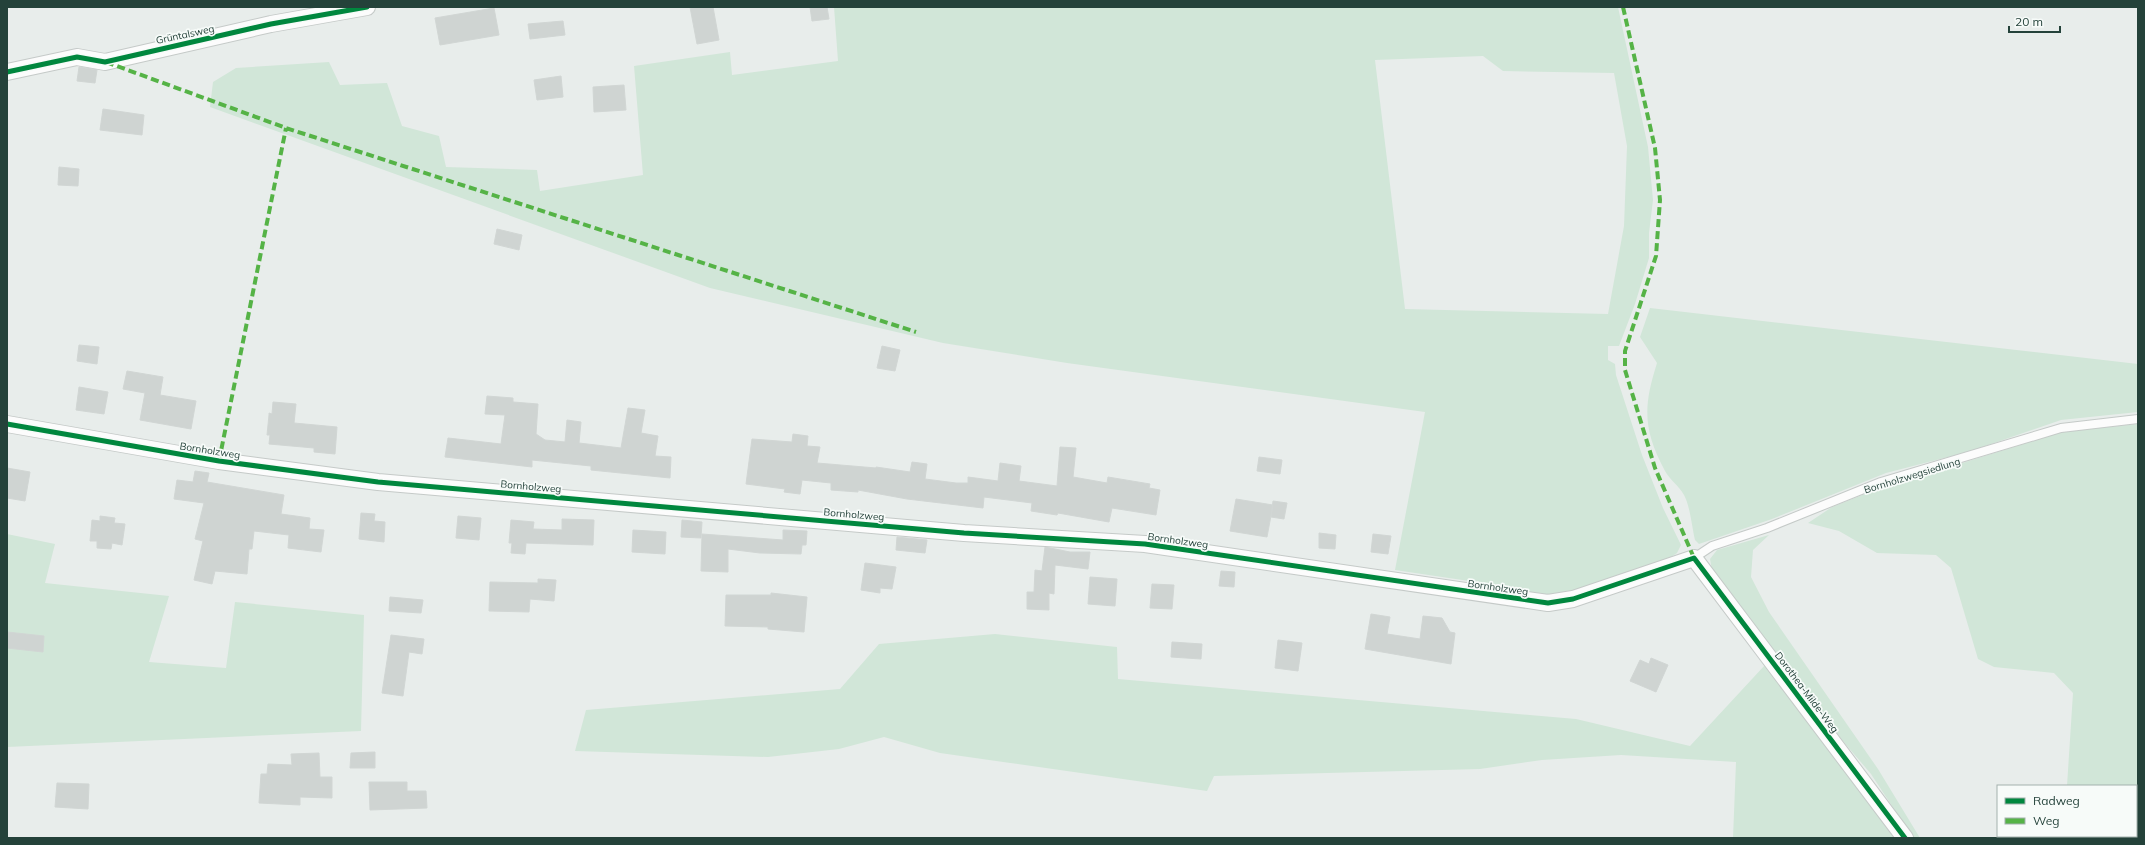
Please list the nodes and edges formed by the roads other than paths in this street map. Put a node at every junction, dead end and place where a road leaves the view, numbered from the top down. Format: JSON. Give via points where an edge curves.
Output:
{"nodes":[{"id":1,"x":368,"y":7,"type":"edge"},
{"id":2,"x":7,"y":72,"type":"edge"},
{"id":3,"x":2138,"y":419,"type":"edge"},
{"id":4,"x":7,"y":424,"type":"edge"},
{"id":5,"x":1694,"y":558,"type":"junction"},
{"id":6,"x":1905,"y":838,"type":"edge"}],
"edges":[{"from":1,"to":2,"type":"street","name":"Grüntalsweg","via":[[271,24],[105,62],[76,57]]},
{"from":3,"to":5,"type":"lane","name":"Bornholzwegsiedlung","via":[[2061,428],[1881,482],[1767,528],[1712,546]]},
{"from":4,"to":5,"type":"street","name":"Bornholzweg","via":[[219,461],[378,482],[964,533],[1145,544],[1548,603],[1573,599]]},
{"from":5,"to":6,"type":"street","name":"Dorothea-Milde-Weg"}]}
